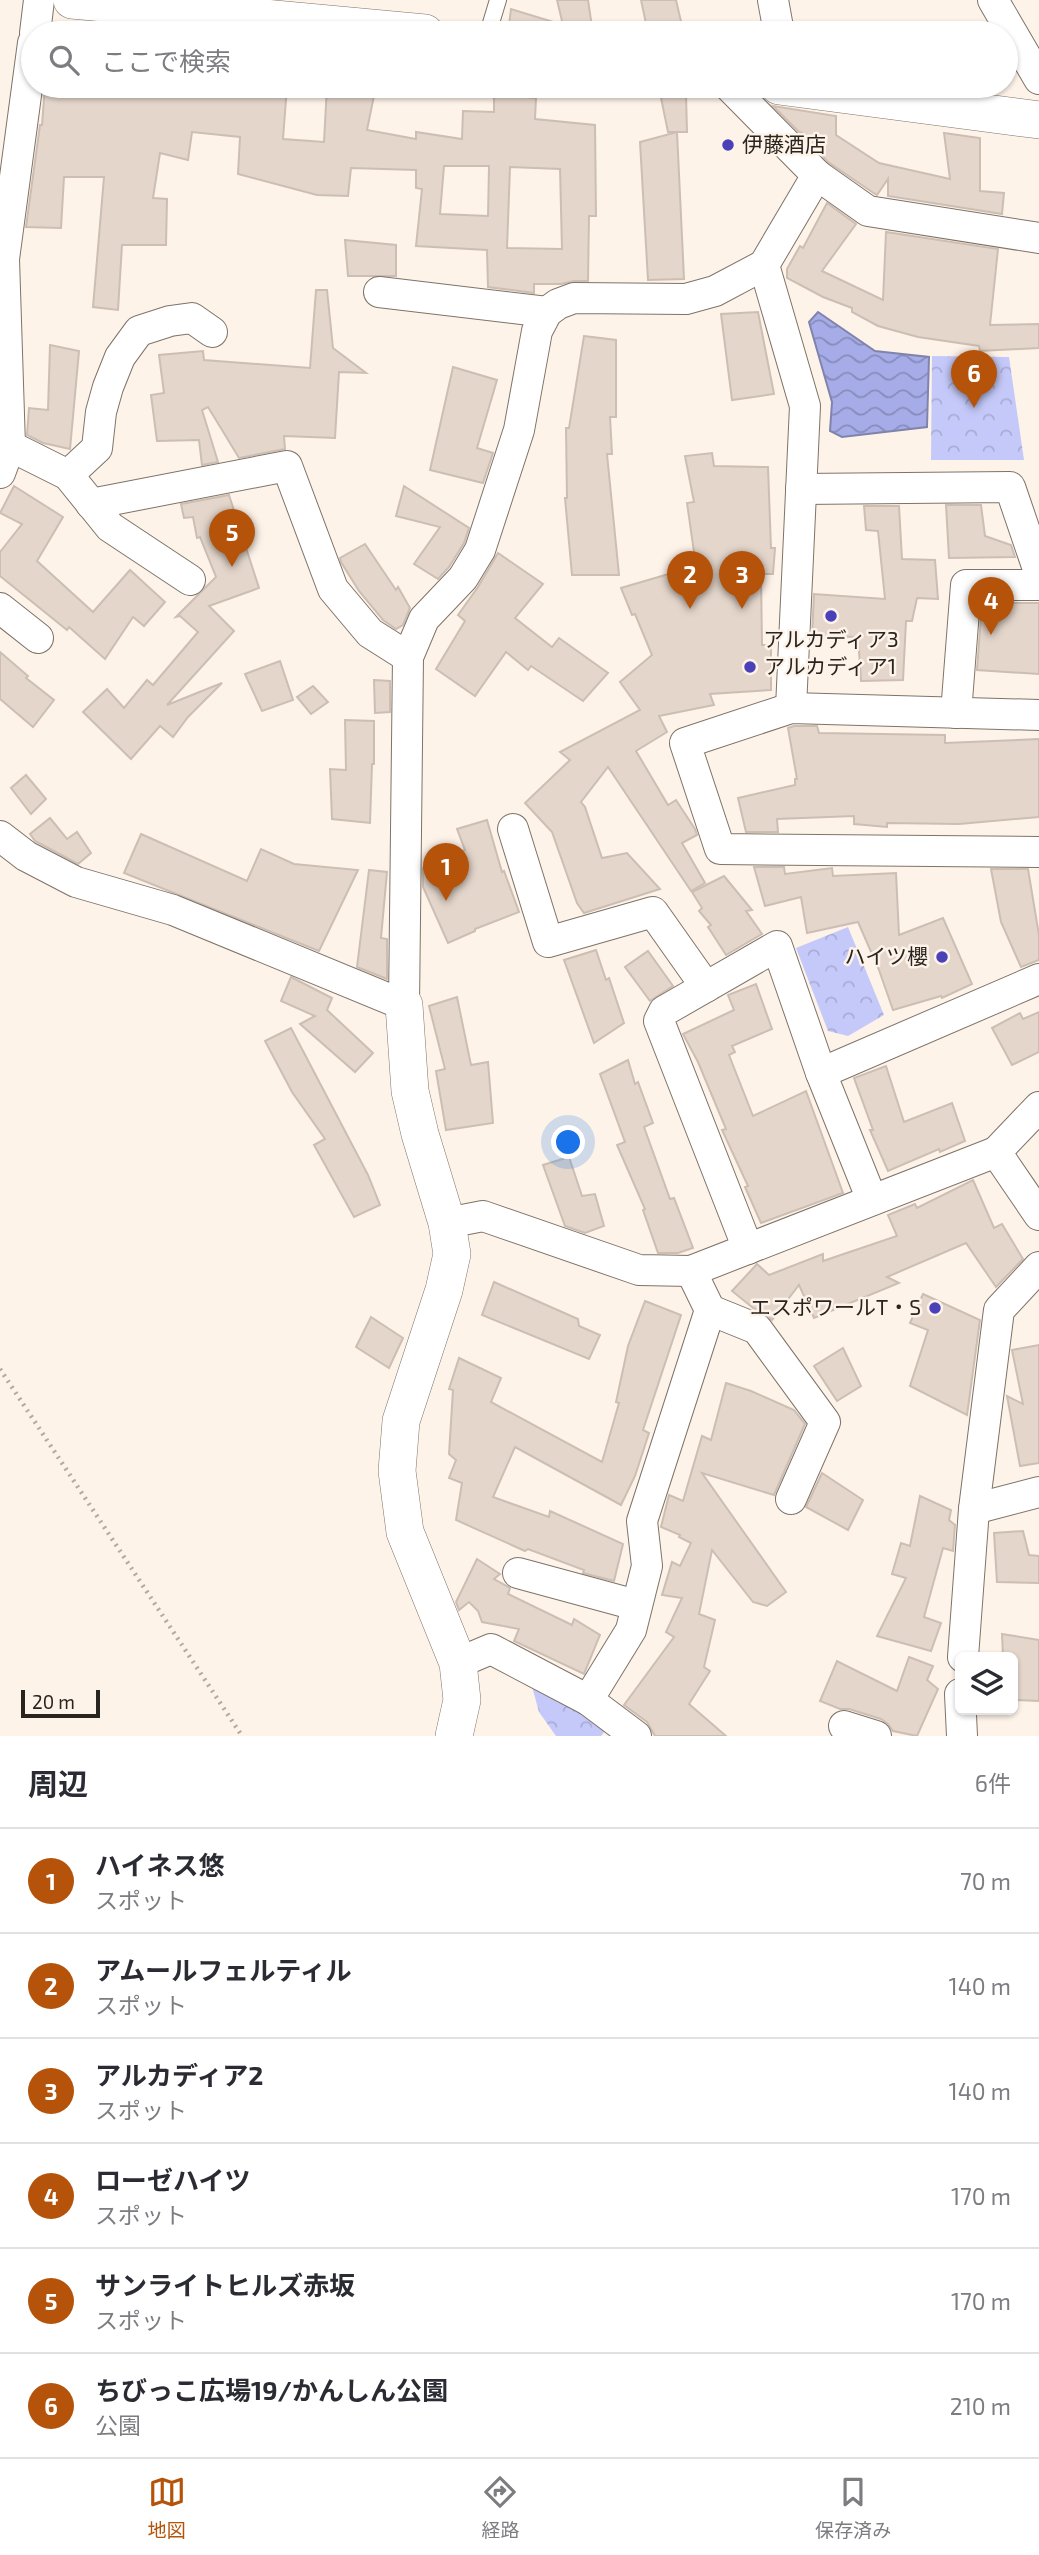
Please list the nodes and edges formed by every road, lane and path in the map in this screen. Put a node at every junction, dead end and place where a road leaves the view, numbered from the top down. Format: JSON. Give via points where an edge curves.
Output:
{"nodes":[{"id":1,"x":39,"y":0,"type":"edge"},
{"id":2,"x":72,"y":0,"type":"edge"},
{"id":3,"x":498,"y":0,"type":"edge"},
{"id":4,"x":773,"y":0,"type":"edge"},
{"id":5,"x":993,"y":0,"type":"edge"},
{"id":6,"x":36,"y":21,"type":"edge"},
{"id":7,"x":297,"y":21,"type":"edge"},
{"id":8,"x":492,"y":21,"type":"edge"},
{"id":9,"x":777,"y":21,"type":"edge"},
{"id":10,"x":1005,"y":21,"type":"edge"},
{"id":11,"x":1018,"y":43,"type":"edge"},
{"id":12,"x":1039,"y":79,"type":"edge"},
{"id":13,"x":26,"y":98,"type":"edge"},
{"id":14,"x":741,"y":98,"type":"edge"},
{"id":15,"x":875,"y":98,"type":"edge"},
{"id":16,"x":1039,"y":120,"type":"edge"},
{"id":17,"x":817,"y":175,"type":"junction"},
{"id":18,"x":1039,"y":238,"type":"edge"},
{"id":19,"x":764,"y":265,"type":"junction"},
{"id":20,"x":379,"y":292,"type":"dead end"},
{"id":21,"x":547,"y":312,"type":"junction"},
{"id":22,"x":212,"y":332,"type":"dead end"},
{"id":23,"x":4,"y":375,"type":"edge"},
{"id":24,"x":5,"y":459,"type":"edge"},
{"id":25,"x":68,"y":475,"type":"junction"},
{"id":26,"x":801,"y":489,"type":"junction"},
{"id":27,"x":91,"y":504,"type":"junction"},
{"id":28,"x":1039,"y":572,"type":"edge"},
{"id":29,"x":190,"y":580,"type":"dead end"},
{"id":30,"x":1039,"y":585,"type":"edge"},
{"id":31,"x":0,"y":608,"type":"edge"},
{"id":32,"x":37,"y":638,"type":"dead end"},
{"id":33,"x":408,"y":657,"type":"junction"},
{"id":34,"x":791,"y":708,"type":"junction"},
{"id":35,"x":956,"y":713,"type":"junction"},
{"id":36,"x":1039,"y":715,"type":"edge"},
{"id":37,"x":513,"y":830,"type":"dead end"},
{"id":38,"x":0,"y":836,"type":"edge"},
{"id":39,"x":1039,"y":852,"type":"edge"},
{"id":40,"x":1039,"y":979,"type":"edge"},
{"id":41,"x":706,"y":987,"type":"junction"},
{"id":42,"x":404,"y":1004,"type":"junction"},
{"id":43,"x":821,"y":1073,"type":"junction"},
{"id":44,"x":1039,"y":1107,"type":"edge"},
{"id":45,"x":996,"y":1152,"type":"junction"},
{"id":46,"x":872,"y":1200,"type":"junction"},
{"id":47,"x":1039,"y":1215,"type":"edge"},
{"id":48,"x":447,"y":1223,"type":"junction"},
{"id":49,"x":748,"y":1249,"type":"junction"},
{"id":50,"x":1039,"y":1267,"type":"edge"},
{"id":51,"x":691,"y":1271,"type":"junction"},
{"id":52,"x":710,"y":1310,"type":"junction"},
{"id":53,"x":0,"y":1369,"type":"edge"},
{"id":54,"x":1039,"y":1492,"type":"edge"},
{"id":55,"x":791,"y":1499,"type":"dead end"},
{"id":56,"x":974,"y":1509,"type":"junction"},
{"id":57,"x":518,"y":1573,"type":"dead end"},
{"id":58,"x":636,"y":1605,"type":"junction"},
{"id":59,"x":963,"y":1652,"type":"edge"},
{"id":60,"x":458,"y":1663,"type":"junction"},
{"id":61,"x":587,"y":1700,"type":"junction"},
{"id":62,"x":961,"y":1715,"type":"edge"},
{"id":63,"x":844,"y":1727,"type":"dead end"},
{"id":64,"x":242,"y":1736,"type":"edge"},
{"id":65,"x":454,"y":1736,"type":"edge"},
{"id":66,"x":636,"y":1736,"type":"edge"},
{"id":67,"x":876,"y":1736,"type":"edge"},
{"id":68,"x":962,"y":1736,"type":"edge"}],
"edges":[{"from":1,"to":6,"type":"street"},
{"from":2,"to":7,"type":"street"},
{"from":3,"to":8,"type":"lane"},
{"from":4,"to":9,"type":"street"},
{"from":5,"to":10,"type":"street"},
{"from":11,"to":12,"type":"street"},
{"from":13,"to":23,"type":"street","via":[[4,260]]},
{"from":14,"to":17,"type":"street"},
{"from":15,"to":16,"type":"street"},
{"from":17,"to":18,"type":"street","via":[[868,211]]},
{"from":17,"to":19,"type":"street"},
{"from":19,"to":21,"type":"street","via":[[715,291],[686,299],[574,298]]},
{"from":19,"to":26,"type":"street","via":[[805,406]]},
{"from":20,"to":21,"type":"street"},
{"from":21,"to":33,"type":"street","via":[[537,331],[519,430],[480,550],[463,578],[424,619]]},
{"from":22,"to":25,"type":"street","via":[[192,318],[139,331],[120,356],[108,387],[97,448]]},
{"from":23,"to":24,"type":"street"},
{"from":24,"to":25,"type":"street"},
{"from":25,"to":27,"type":"street"},
{"from":26,"to":28,"type":"street","via":[[1010,487]]},
{"from":26,"to":34,"type":"street"},
{"from":27,"to":29,"type":"street","via":[[110,527]]},
{"from":27,"to":33,"type":"street","via":[[287,466],[333,589],[370,633]]},
{"from":30,"to":35,"type":"street","via":[[966,585]]},
{"from":31,"to":32,"type":"street"},
{"from":33,"to":42,"type":"street"},
{"from":34,"to":35,"type":"street"},
{"from":34,"to":39,"type":"street","via":[[685,743],[720,849]]},
{"from":35,"to":36,"type":"street"},
{"from":37,"to":41,"type":"street","via":[[548,942],[653,912]]},
{"from":38,"to":42,"type":"street","via":[[26,856],[76,882],[173,910]]},
{"from":40,"to":43,"type":"street"},
{"from":41,"to":43,"type":"street","via":[[777,946]]},
{"from":41,"to":49,"type":"street","via":[[664,1011],[659,1021]]},
{"from":42,"to":48,"type":"street","via":[[410,1091]]},
{"from":43,"to":46,"type":"street"},
{"from":44,"to":45,"type":"street"},
{"from":45,"to":46,"type":"street"},
{"from":45,"to":47,"type":"street"},
{"from":46,"to":49,"type":"street"},
{"from":48,"to":51,"type":"street","via":[[483,1216],[639,1270]]},
{"from":48,"to":60,"type":"street","via":[[452,1254],[401,1421],[397,1471],[405,1532]]},
{"from":49,"to":51,"type":"street"},
{"from":50,"to":56,"type":"street","via":[[999,1310]]},
{"from":51,"to":52,"type":"street"},
{"from":52,"to":55,"type":"street","via":[[757,1329],[825,1422]]},
{"from":52,"to":58,"type":"street","via":[[642,1521],[647,1566]]},
{"from":53,"to":64,"type":"path"},
{"from":54,"to":56,"type":"street"},
{"from":56,"to":59,"type":"street"},
{"from":57,"to":58,"type":"street"},
{"from":58,"to":61,"type":"street","via":[[631,1630]]},
{"from":60,"to":61,"type":"street","via":[[491,1649]]},
{"from":60,"to":65,"type":"street","via":[[462,1700]]},
{"from":61,"to":66,"type":"street"},
{"from":62,"to":68,"type":"street"},
{"from":63,"to":67,"type":"street"}]}
